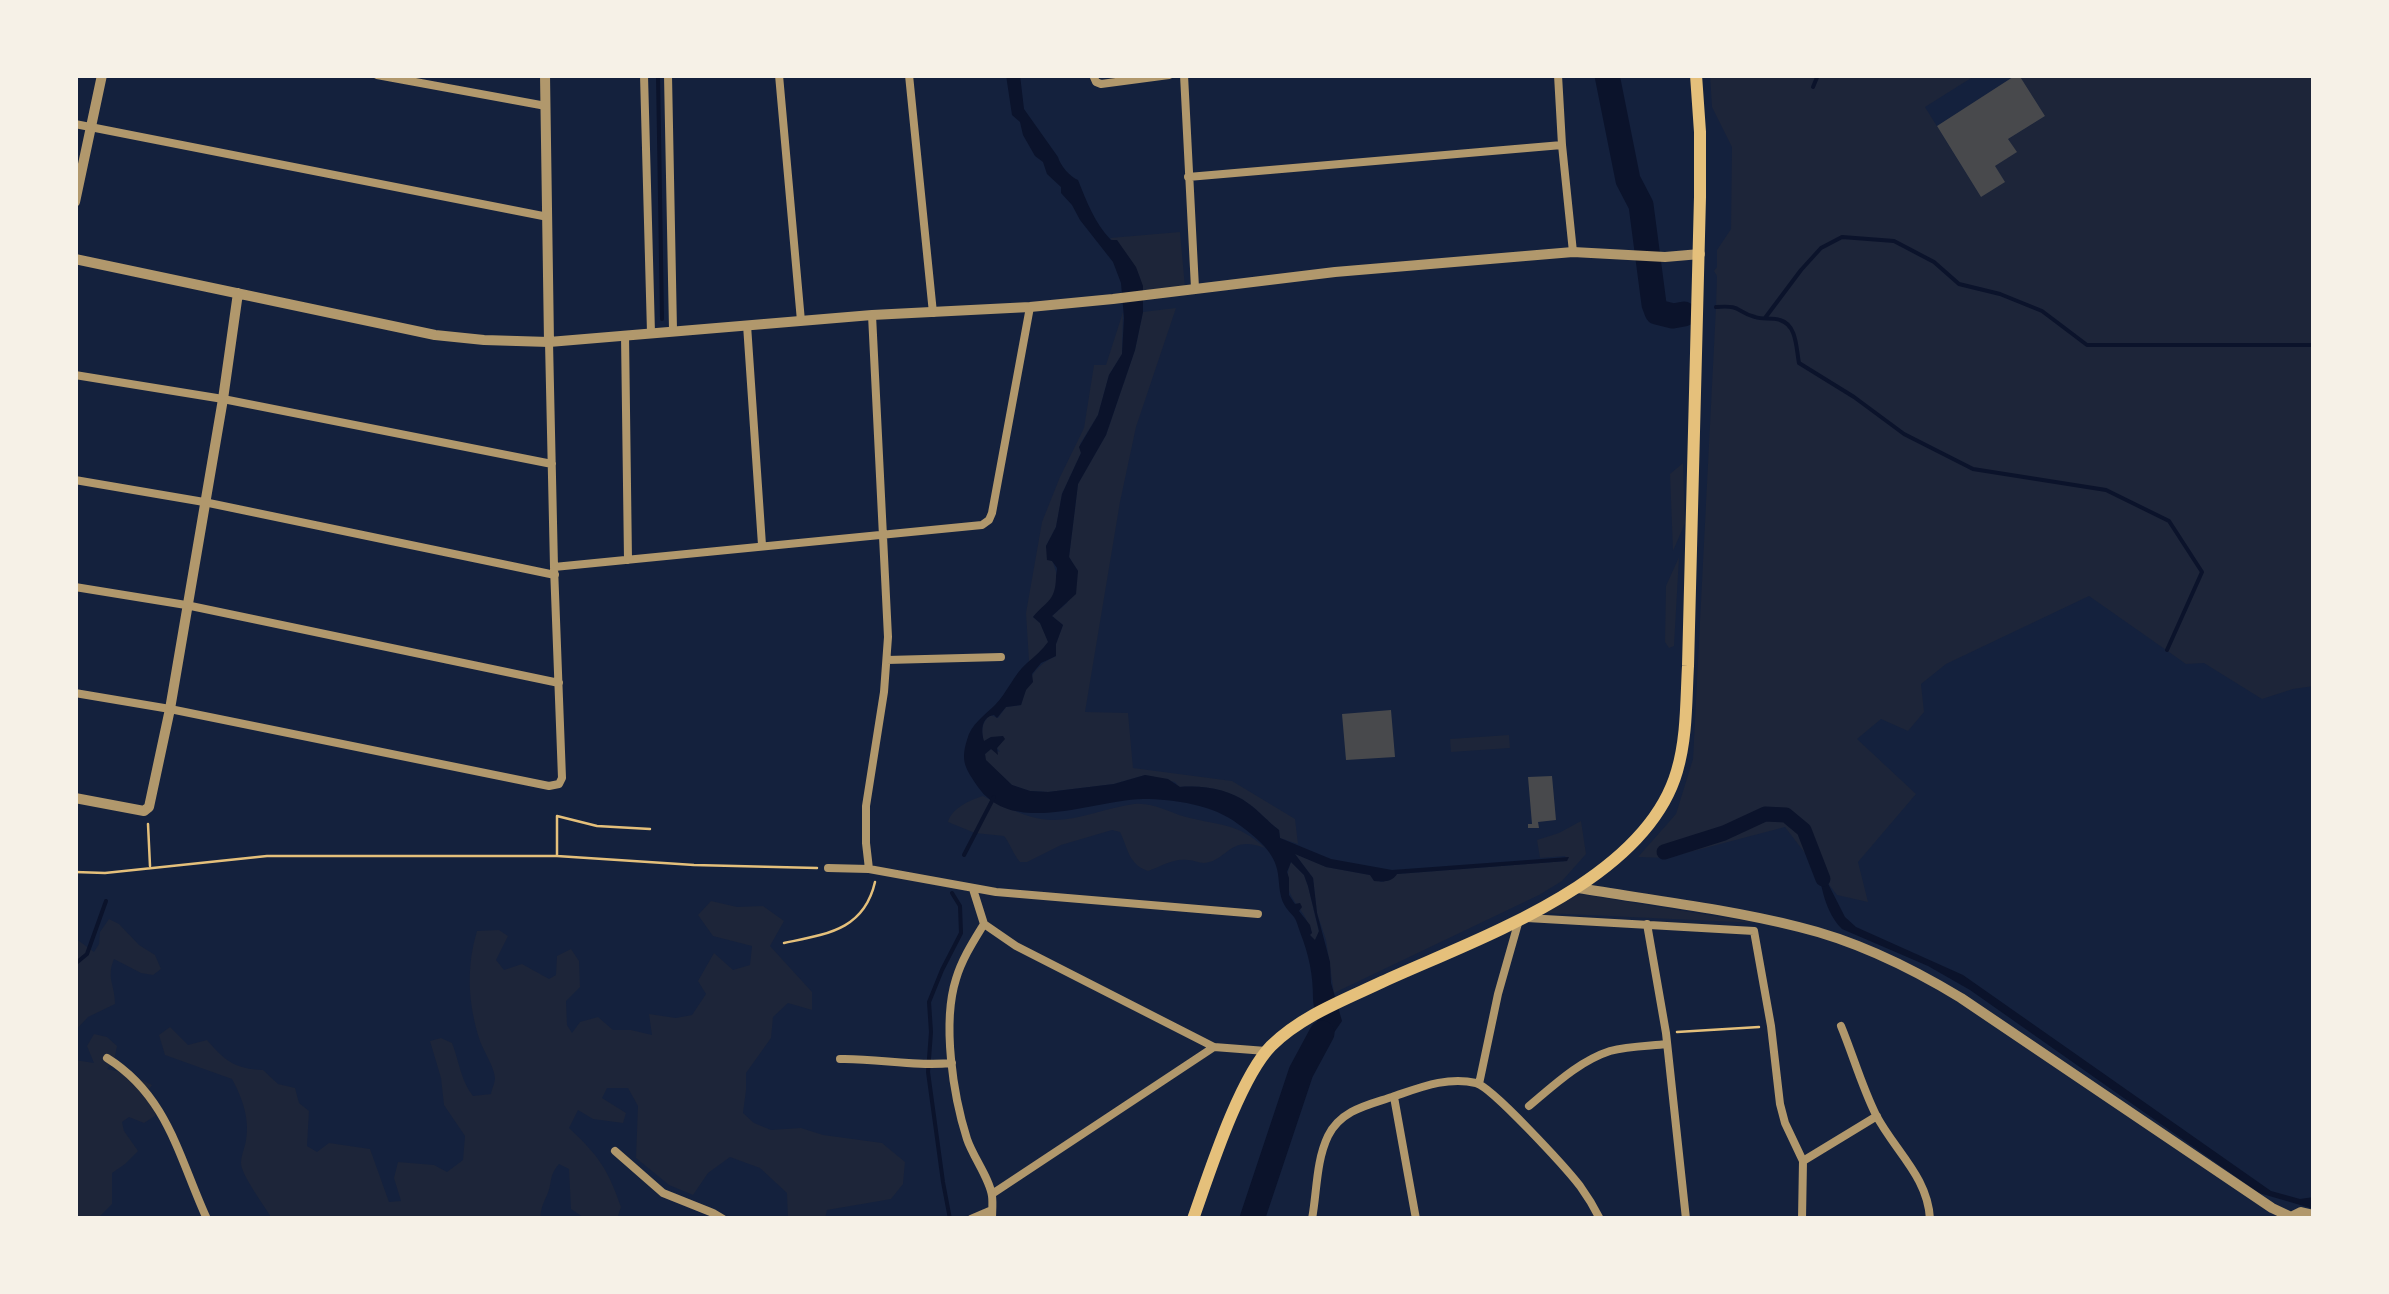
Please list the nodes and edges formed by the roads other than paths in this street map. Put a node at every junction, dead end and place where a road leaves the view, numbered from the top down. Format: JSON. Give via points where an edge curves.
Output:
{"nodes":[{"id":1,"x":102,"y":75,"type":"edge"},
{"id":2,"x":377,"y":75,"type":"edge"},
{"id":3,"x":545,"y":75,"type":"edge"},
{"id":4,"x":644,"y":75,"type":"edge"},
{"id":5,"x":668,"y":75,"type":"edge"},
{"id":6,"x":779,"y":75,"type":"edge"},
{"id":7,"x":910,"y":75,"type":"edge"},
{"id":8,"x":1169,"y":75,"type":"edge"},
{"id":9,"x":1184,"y":75,"type":"edge"},
{"id":10,"x":1558,"y":75,"type":"edge"},
{"id":11,"x":1696,"y":75,"type":"edge"},
{"id":12,"x":1094,"y":79,"type":"edge"},
{"id":13,"x":546,"y":106,"type":"junction"},
{"id":14,"x":75,"y":124,"type":"edge"},
{"id":15,"x":91,"y":127,"type":"junction"},
{"id":16,"x":1562,"y":145,"type":"junction"},
{"id":17,"x":1188,"y":177,"type":"junction"},
{"id":18,"x":75,"y":202,"type":"edge"},
{"id":19,"x":548,"y":216,"type":"junction"},
{"id":20,"x":1573,"y":252,"type":"junction"},
{"id":21,"x":75,"y":260,"type":"edge"},
{"id":22,"x":1699,"y":261,"type":"junction"},
{"id":23,"x":1195,"y":288,"type":"junction"},
{"id":24,"x":238,"y":293,"type":"junction"},
{"id":25,"x":1030,"y":306,"type":"junction"},
{"id":26,"x":934,"y":313,"type":"junction"},
{"id":27,"x":872,"y":315,"type":"junction"},
{"id":28,"x":801,"y":321,"type":"junction"},
{"id":29,"x":748,"y":325,"type":"junction"},
{"id":30,"x":674,"y":330,"type":"junction"},
{"id":31,"x":650,"y":333,"type":"junction"},
{"id":32,"x":625,"y":335,"type":"junction"},
{"id":33,"x":549,"y":342,"type":"junction"},
{"id":34,"x":75,"y":375,"type":"edge"},
{"id":35,"x":223,"y":399,"type":"junction"},
{"id":36,"x":552,"y":464,"type":"junction"},
{"id":37,"x":75,"y":480,"type":"edge"},
{"id":38,"x":204,"y":502,"type":"junction"},
{"id":39,"x":882,"y":535,"type":"junction"},
{"id":40,"x":762,"y":546,"type":"junction"},
{"id":41,"x":628,"y":560,"type":"junction"},
{"id":42,"x":554,"y":572,"type":"junction"},
{"id":43,"x":75,"y":587,"type":"edge"},
{"id":44,"x":186,"y":605,"type":"junction"},
{"id":45,"x":1001,"y":657,"type":"dead end"},
{"id":46,"x":887,"y":660,"type":"junction"},
{"id":47,"x":558,"y":683,"type":"junction"},
{"id":48,"x":75,"y":693,"type":"edge"},
{"id":49,"x":170,"y":709,"type":"junction"},
{"id":50,"x":75,"y":798,"type":"edge"},
{"id":51,"x":828,"y":868,"type":"road end"},
{"id":52,"x":873,"y":870,"type":"junction"},
{"id":53,"x":1578,"y":888,"type":"junction"},
{"id":54,"x":973,"y":890,"type":"junction"},
{"id":55,"x":1258,"y":914,"type":"dead end"},
{"id":56,"x":1521,"y":919,"type":"junction"},
{"id":57,"x":1764,"y":920,"type":"junction"},
{"id":58,"x":984,"y":924,"type":"junction"},
{"id":59,"x":1647,"y":924,"type":"junction"},
{"id":60,"x":1754,"y":931,"type":"junction"},
{"id":61,"x":1842,"y":1026,"type":"dead end"},
{"id":62,"x":1666,"y":1044,"type":"junction"},
{"id":63,"x":1214,"y":1047,"type":"junction"},
{"id":64,"x":1266,"y":1051,"type":"junction"},
{"id":65,"x":107,"y":1058,"type":"dead end"},
{"id":66,"x":840,"y":1059,"type":"dead end"},
{"id":67,"x":952,"y":1063,"type":"junction"},
{"id":68,"x":1479,"y":1084,"type":"junction"},
{"id":69,"x":1394,"y":1096,"type":"junction"},
{"id":70,"x":1530,"y":1106,"type":"dead end"},
{"id":71,"x":1877,"y":1116,"type":"junction"},
{"id":72,"x":615,"y":1151,"type":"dead end"},
{"id":73,"x":1803,"y":1161,"type":"junction"},
{"id":74,"x":992,"y":1194,"type":"junction"},
{"id":75,"x":992,"y":1214,"type":"edge"},
{"id":76,"x":2282,"y":1216,"type":"edge"},
{"id":77,"x":2314,"y":1216,"type":"edge"},
{"id":78,"x":207,"y":1219,"type":"edge"},
{"id":79,"x":723,"y":1219,"type":"edge"},
{"id":80,"x":971,"y":1219,"type":"edge"},
{"id":81,"x":1193,"y":1219,"type":"edge"},
{"id":82,"x":1312,"y":1219,"type":"edge"},
{"id":83,"x":1416,"y":1219,"type":"edge"},
{"id":84,"x":1600,"y":1219,"type":"edge"},
{"id":85,"x":1686,"y":1219,"type":"edge"},
{"id":86,"x":1802,"y":1219,"type":"edge"},
{"id":87,"x":1930,"y":1219,"type":"edge"}],
"edges":[{"from":1,"to":15,"type":"street"},
{"from":2,"to":13,"type":"street"},
{"from":3,"to":13,"type":"street"},
{"from":4,"to":31,"type":"street"},
{"from":5,"to":30,"type":"street"},
{"from":6,"to":28,"type":"street"},
{"from":7,"to":26,"type":"street"},
{"from":8,"to":12,"type":"street","via":[[1101,84]]},
{"from":9,"to":17,"type":"street"},
{"from":10,"to":16,"type":"street"},
{"from":11,"to":22,"type":"main road"},
{"from":13,"to":19,"type":"street"},
{"from":14,"to":15,"type":"street"},
{"from":15,"to":18,"type":"street"},
{"from":15,"to":19,"type":"street"},
{"from":16,"to":17,"type":"street"},
{"from":16,"to":20,"type":"street"},
{"from":17,"to":23,"type":"street"},
{"from":19,"to":33,"type":"street"},
{"from":20,"to":22,"type":"street"},
{"from":20,"to":23,"type":"street"},
{"from":21,"to":24,"type":"street"},
{"from":22,"to":53,"type":"main road","via":[[1682,752],[1651,823]]},
{"from":23,"to":25,"type":"street"},
{"from":24,"to":33,"type":"street","via":[[435,335]]},
{"from":24,"to":35,"type":"street"},
{"from":25,"to":26,"type":"street"},
{"from":25,"to":39,"type":"street","via":[[989,520]]},
{"from":26,"to":27,"type":"street"},
{"from":27,"to":28,"type":"street"},
{"from":27,"to":39,"type":"street"},
{"from":28,"to":29,"type":"street"},
{"from":29,"to":30,"type":"street"},
{"from":29,"to":40,"type":"street"},
{"from":30,"to":31,"type":"street"},
{"from":31,"to":32,"type":"street"},
{"from":32,"to":33,"type":"street"},
{"from":32,"to":41,"type":"street"},
{"from":33,"to":36,"type":"street"},
{"from":34,"to":35,"type":"street"},
{"from":35,"to":36,"type":"street"},
{"from":35,"to":38,"type":"street"},
{"from":36,"to":42,"type":"street"},
{"from":37,"to":38,"type":"street"},
{"from":38,"to":42,"type":"street"},
{"from":38,"to":44,"type":"street"},
{"from":39,"to":40,"type":"street"},
{"from":39,"to":46,"type":"street"},
{"from":40,"to":41,"type":"street"},
{"from":41,"to":42,"type":"street"},
{"from":42,"to":47,"type":"street"},
{"from":43,"to":44,"type":"street"},
{"from":44,"to":47,"type":"street"},
{"from":44,"to":49,"type":"street"},
{"from":45,"to":46,"type":"street"},
{"from":46,"to":52,"type":"street","via":[[866,806]]},
{"from":47,"to":49,"type":"street","via":[[562,778],[549,786]]},
{"from":48,"to":49,"type":"street"},
{"from":49,"to":50,"type":"street","via":[[147,810]]},
{"from":51,"to":52,"type":"street"},
{"from":52,"to":54,"type":"street"},
{"from":53,"to":56,"type":"main road"},
{"from":53,"to":57,"type":"street"},
{"from":54,"to":55,"type":"street"},
{"from":54,"to":58,"type":"street"},
{"from":56,"to":59,"type":"street"},
{"from":56,"to":64,"type":"main road","via":[[1350,997]]},
{"from":56,"to":68,"type":"street"},
{"from":57,"to":60,"type":"street"},
{"from":57,"to":76,"type":"street","via":[[1829,936],[1916,971]]},
{"from":58,"to":63,"type":"street"},
{"from":58,"to":67,"type":"street","via":[[966,953],[950,1004]]},
{"from":59,"to":60,"type":"street"},
{"from":59,"to":62,"type":"street"},
{"from":60,"to":73,"type":"street","via":[[1782,1114]]},
{"from":61,"to":71,"type":"street"},
{"from":62,"to":70,"type":"street","via":[[1606,1052]]},
{"from":62,"to":85,"type":"street"},
{"from":63,"to":64,"type":"street"},
{"from":63,"to":74,"type":"street"},
{"from":64,"to":81,"type":"main road","via":[[1246,1084]]},
{"from":65,"to":78,"type":"street","via":[[152,1098]]},
{"from":66,"to":67,"type":"street"},
{"from":67,"to":74,"type":"street","via":[[967,1139]]},
{"from":68,"to":69,"type":"street","via":[[1441,1083]]},
{"from":68,"to":84,"type":"street","via":[[1578,1184]]},
{"from":69,"to":82,"type":"street","via":[[1359,1107],[1330,1131]]},
{"from":69,"to":83,"type":"street"},
{"from":71,"to":73,"type":"street"},
{"from":71,"to":87,"type":"street","via":[[1919,1180]]},
{"from":72,"to":79,"type":"street","via":[[663,1193]]},
{"from":73,"to":86,"type":"street"},
{"from":74,"to":75,"type":"street"},
{"from":75,"to":80,"type":"street"},
{"from":76,"to":77,"type":"street"}]}
